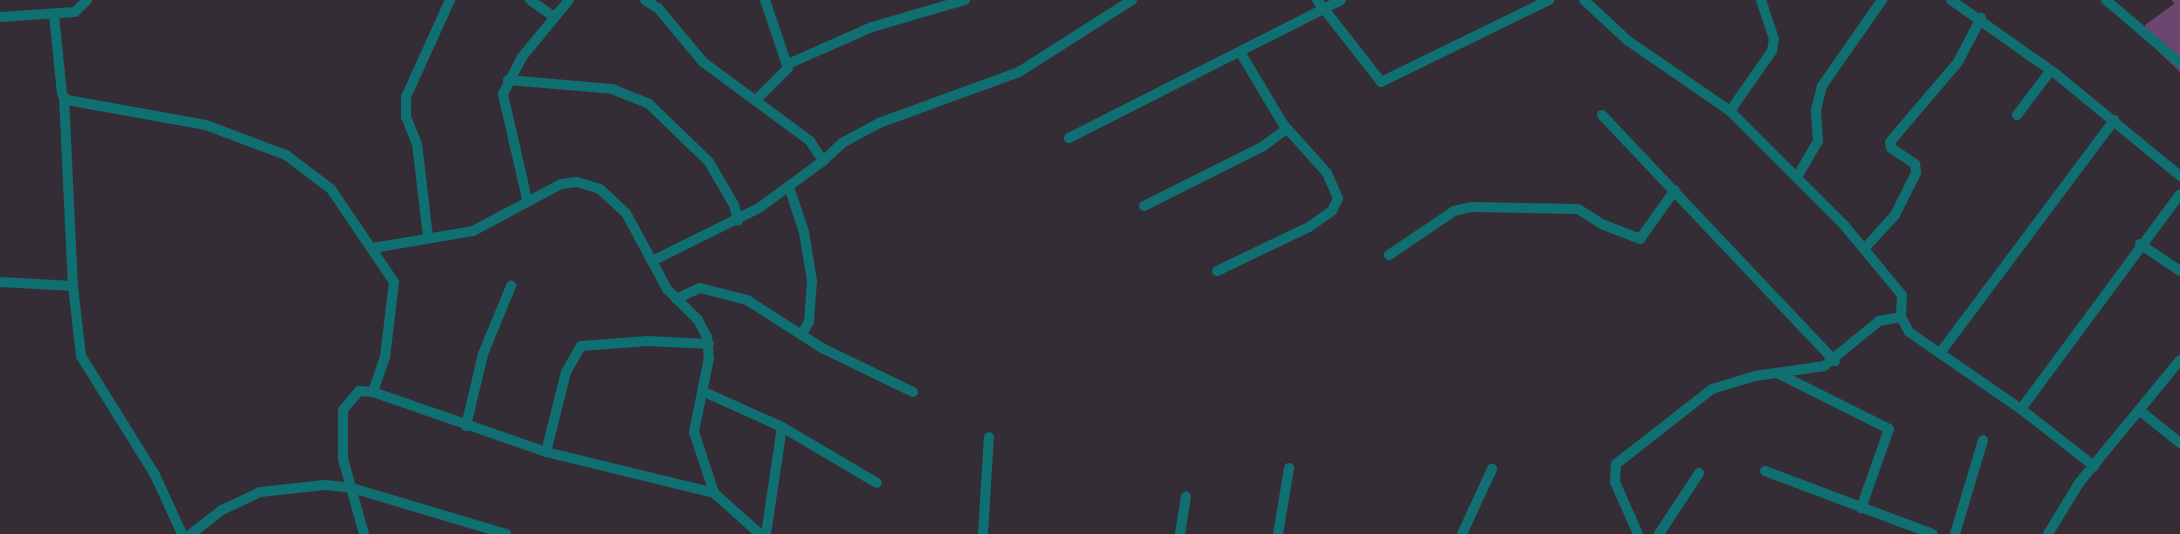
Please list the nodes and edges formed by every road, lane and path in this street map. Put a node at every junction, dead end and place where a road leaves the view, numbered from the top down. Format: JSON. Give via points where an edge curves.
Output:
{"nodes":[{"id":1,"x":87,"y":0,"type":"edge"},
{"id":2,"x":450,"y":0,"type":"edge"},
{"id":3,"x":530,"y":0,"type":"edge"},
{"id":4,"x":569,"y":0,"type":"edge"},
{"id":5,"x":645,"y":0,"type":"edge"},
{"id":6,"x":765,"y":0,"type":"edge"},
{"id":7,"x":965,"y":0,"type":"edge"},
{"id":8,"x":1132,"y":0,"type":"edge"},
{"id":9,"x":1341,"y":0,"type":"edge"},
{"id":10,"x":1549,"y":0,"type":"edge"},
{"id":11,"x":1584,"y":0,"type":"edge"},
{"id":12,"x":1882,"y":0,"type":"edge"},
{"id":13,"x":1951,"y":0,"type":"edge"},
{"id":14,"x":2106,"y":0,"type":"edge"},
{"id":15,"x":1765,"y":3,"type":"edge"},
{"id":16,"x":1115,"y":4,"type":"edge"},
{"id":17,"x":1319,"y":5,"type":"edge"},
{"id":18,"x":54,"y":15,"type":"junction"},
{"id":19,"x":0,"y":17,"type":"edge"},
{"id":20,"x":554,"y":17,"type":"junction"},
{"id":21,"x":1981,"y":18,"type":"junction"},
{"id":22,"x":1240,"y":52,"type":"junction"},
{"id":23,"x":788,"y":64,"type":"junction"},
{"id":24,"x":2180,"y":64,"type":"edge"},
{"id":25,"x":2051,"y":70,"type":"junction"},
{"id":26,"x":508,"y":80,"type":"junction"},
{"id":27,"x":64,"y":97,"type":"junction"},
{"id":28,"x":756,"y":100,"type":"junction"},
{"id":29,"x":1730,"y":111,"type":"junction"},
{"id":30,"x":1602,"y":115,"type":"dead end"},
{"id":31,"x":2017,"y":115,"type":"dead end"},
{"id":32,"x":2114,"y":120,"type":"junction"},
{"id":33,"x":1287,"y":129,"type":"junction"},
{"id":34,"x":1069,"y":138,"type":"dead end"},
{"id":35,"x":823,"y":161,"type":"junction"},
{"id":36,"x":2180,"y":176,"type":"edge"},
{"id":37,"x":1797,"y":177,"type":"junction"},
{"id":38,"x":789,"y":187,"type":"junction"},
{"id":39,"x":1675,"y":190,"type":"junction"},
{"id":40,"x":2180,"y":194,"type":"edge"},
{"id":41,"x":527,"y":199,"type":"junction"},
{"id":42,"x":1144,"y":206,"type":"dead end"},
{"id":43,"x":738,"y":220,"type":"junction"},
{"id":44,"x":428,"y":237,"type":"junction"},
{"id":45,"x":2140,"y":244,"type":"junction"},
{"id":46,"x":373,"y":248,"type":"junction"},
{"id":47,"x":1866,"y":248,"type":"junction"},
{"id":48,"x":1389,"y":255,"type":"dead end"},
{"id":49,"x":652,"y":261,"type":"junction"},
{"id":50,"x":1217,"y":271,"type":"dead end"},
{"id":51,"x":2180,"y":271,"type":"edge"},
{"id":52,"x":0,"y":282,"type":"edge"},
{"id":53,"x":73,"y":286,"type":"junction"},
{"id":54,"x":511,"y":286,"type":"dead end"},
{"id":55,"x":676,"y":299,"type":"junction"},
{"id":56,"x":1901,"y":317,"type":"junction"},
{"id":57,"x":801,"y":335,"type":"junction"},
{"id":58,"x":709,"y":344,"type":"junction"},
{"id":59,"x":1940,"y":353,"type":"junction"},
{"id":60,"x":2180,"y":360,"type":"edge"},
{"id":61,"x":1835,"y":361,"type":"junction"},
{"id":62,"x":1780,"y":374,"type":"junction"},
{"id":63,"x":702,"y":391,"type":"junction"},
{"id":64,"x":373,"y":392,"type":"junction"},
{"id":65,"x":913,"y":392,"type":"dead end"},
{"id":66,"x":2021,"y":409,"type":"junction"},
{"id":67,"x":2139,"y":410,"type":"junction"},
{"id":68,"x":466,"y":426,"type":"junction"},
{"id":69,"x":782,"y":427,"type":"junction"},
{"id":70,"x":989,"y":437,"type":"dead end"},
{"id":71,"x":1983,"y":440,"type":"dead end"},
{"id":72,"x":2180,"y":443,"type":"edge"},
{"id":73,"x":546,"y":452,"type":"junction"},
{"id":74,"x":2094,"y":466,"type":"junction"},
{"id":75,"x":1289,"y":468,"type":"dead end"},
{"id":76,"x":1492,"y":469,"type":"dead end"},
{"id":77,"x":1765,"y":471,"type":"dead end"},
{"id":78,"x":1699,"y":472,"type":"dead end"},
{"id":79,"x":877,"y":483,"type":"dead end"},
{"id":80,"x":352,"y":488,"type":"junction"},
{"id":81,"x":714,"y":493,"type":"junction"},
{"id":82,"x":1186,"y":496,"type":"dead end"},
{"id":83,"x":1861,"y":508,"type":"junction"},
{"id":84,"x":1903,"y":529,"type":"edge"},
{"id":85,"x":182,"y":534,"type":"edge"},
{"id":86,"x":191,"y":534,"type":"edge"},
{"id":87,"x":364,"y":534,"type":"edge"},
{"id":88,"x":506,"y":534,"type":"edge"},
{"id":89,"x":760,"y":534,"type":"edge"},
{"id":90,"x":766,"y":534,"type":"edge"},
{"id":91,"x":982,"y":534,"type":"edge"},
{"id":92,"x":1180,"y":534,"type":"edge"},
{"id":93,"x":1278,"y":534,"type":"edge"},
{"id":94,"x":1462,"y":534,"type":"edge"},
{"id":95,"x":1638,"y":534,"type":"edge"},
{"id":96,"x":1659,"y":534,"type":"edge"},
{"id":97,"x":1933,"y":534,"type":"edge"},
{"id":98,"x":1955,"y":534,"type":"edge"},
{"id":99,"x":2048,"y":534,"type":"edge"}],
"edges":[{"from":1,"to":18,"type":"street","via":[[75,12]]},
{"from":2,"to":44,"type":"street","via":[[406,97],[406,117],[417,144]]},
{"from":3,"to":20,"type":"street"},
{"from":4,"to":20,"type":"street"},
{"from":5,"to":28,"type":"street","via":[[658,8],[703,62]]},
{"from":6,"to":23,"type":"street"},
{"from":7,"to":23,"type":"street","via":[[872,27]]},
{"from":8,"to":16,"type":"street"},
{"from":9,"to":17,"type":"street"},
{"from":10,"to":17,"type":"street","via":[[1381,82]]},
{"from":11,"to":29,"type":"street","via":[[1627,40]]},
{"from":12,"to":37,"type":"street","via":[[1822,86],[1816,110],[1818,141]]},
{"from":13,"to":21,"type":"street"},
{"from":14,"to":24,"type":"street"},
{"from":15,"to":29,"type":"street","via":[[1774,39],[1772,51]]},
{"from":16,"to":35,"type":"street","via":[[1019,72],[879,122],[842,143]]},
{"from":17,"to":22,"type":"street"},
{"from":18,"to":19,"type":"street"},
{"from":18,"to":27,"type":"street"},
{"from":20,"to":26,"type":"street"},
{"from":21,"to":25,"type":"street"},
{"from":21,"to":47,"type":"street","via":[[1958,62],[1890,142],[1891,148],[1915,164],[1916,173],[1895,215]]},
{"from":22,"to":33,"type":"street","via":[[1251,77]]},
{"from":22,"to":34,"type":"street"},
{"from":23,"to":28,"type":"street"},
{"from":25,"to":31,"type":"street"},
{"from":25,"to":32,"type":"street"},
{"from":26,"to":41,"type":"street","via":[[503,104]]},
{"from":26,"to":43,"type":"street","via":[[612,89],[649,104],[709,162]]},
{"from":27,"to":46,"type":"street","via":[[92,108],[180,118],[286,155],[331,189]]},
{"from":27,"to":53,"type":"street"},
{"from":28,"to":35,"type":"street","via":[[810,141]]},
{"from":29,"to":37,"type":"street"},
{"from":30,"to":39,"type":"street"},
{"from":32,"to":36,"type":"street"},
{"from":32,"to":59,"type":"street"},
{"from":33,"to":42,"type":"street","via":[[1262,147]]},
{"from":33,"to":50,"type":"street","via":[[1327,173],[1338,190],[1336,204],[1308,227]]},
{"from":35,"to":38,"type":"street"},
{"from":37,"to":47,"type":"street"},
{"from":38,"to":43,"type":"street"},
{"from":38,"to":57,"type":"street","via":[[804,232],[812,281],[809,322]]},
{"from":39,"to":48,"type":"street","via":[[1640,239],[1621,234],[1578,209],[1471,207],[1454,211]]},
{"from":39,"to":61,"type":"street"},
{"from":40,"to":45,"type":"street"},
{"from":41,"to":44,"type":"street","via":[[481,228]]},
{"from":41,"to":49,"type":"street","via":[[578,182],[600,189],[626,213]]},
{"from":43,"to":49,"type":"street"},
{"from":44,"to":46,"type":"street"},
{"from":45,"to":51,"type":"street"},
{"from":45,"to":66,"type":"street"},
{"from":46,"to":64,"type":"street","via":[[390,271],[395,291],[385,357]]},
{"from":47,"to":56,"type":"street","via":[[1902,295]]},
{"from":49,"to":55,"type":"street"},
{"from":52,"to":53,"type":"street"},
{"from":53,"to":85,"type":"street","via":[[81,356],[155,475]]},
{"from":54,"to":68,"type":"street","via":[[483,354]]},
{"from":55,"to":57,"type":"street","via":[[700,289],[729,294]]},
{"from":55,"to":58,"type":"street","via":[[704,327]]},
{"from":56,"to":59,"type":"street","via":[[1909,332]]},
{"from":56,"to":61,"type":"street","via":[[1879,321]]},
{"from":57,"to":65,"type":"street"},
{"from":58,"to":63,"type":"street"},
{"from":58,"to":73,"type":"street","via":[[648,341],[581,346],[566,372]]},
{"from":59,"to":66,"type":"street"},
{"from":60,"to":67,"type":"street"},
{"from":61,"to":62,"type":"street"},
{"from":62,"to":83,"type":"street","via":[[1889,429]]},
{"from":62,"to":95,"type":"street","via":[[1712,389],[1616,464],[1619,495]]},
{"from":63,"to":69,"type":"street"},
{"from":63,"to":81,"type":"street","via":[[695,441]]},
{"from":64,"to":68,"type":"street"},
{"from":64,"to":80,"type":"street","via":[[359,391],[343,410],[343,459]]},
{"from":66,"to":74,"type":"street"},
{"from":67,"to":72,"type":"street"},
{"from":67,"to":74,"type":"street"},
{"from":68,"to":73,"type":"street"},
{"from":69,"to":79,"type":"street"},
{"from":69,"to":90,"type":"street"},
{"from":70,"to":91,"type":"street"},
{"from":71,"to":98,"type":"street"},
{"from":73,"to":81,"type":"street"},
{"from":74,"to":99,"type":"street"},
{"from":75,"to":93,"type":"street"},
{"from":76,"to":94,"type":"street"},
{"from":77,"to":83,"type":"street"},
{"from":78,"to":96,"type":"street"},
{"from":80,"to":86,"type":"street","via":[[292,485],[260,492],[222,510]]},
{"from":80,"to":87,"type":"street"},
{"from":80,"to":88,"type":"street"},
{"from":81,"to":89,"type":"street"},
{"from":82,"to":92,"type":"street"},
{"from":83,"to":84,"type":"street"},
{"from":84,"to":97,"type":"street"}]}
